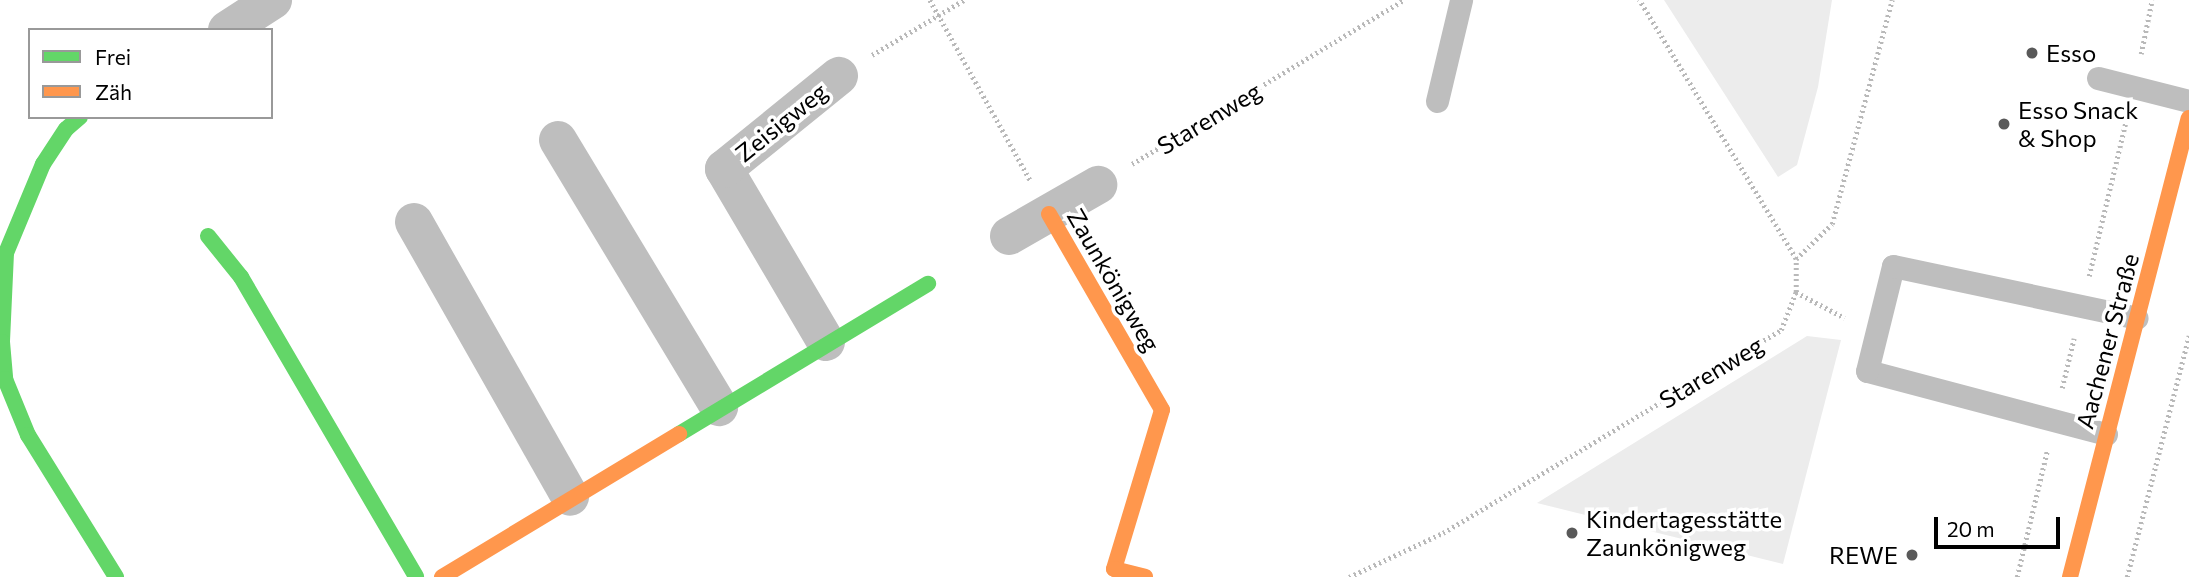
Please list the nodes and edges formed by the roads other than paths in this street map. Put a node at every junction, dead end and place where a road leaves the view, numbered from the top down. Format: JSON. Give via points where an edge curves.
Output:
{"nodes":[{"id":1,"x":273,"y":0,"type":"edge"},
{"id":2,"x":1461,"y":0,"type":"edge"},
{"id":3,"x":230,"y":28,"type":"edge"},
{"id":4,"x":839,"y":76,"type":"road end"},
{"id":5,"x":2098,"y":78,"type":"dead end"},
{"id":6,"x":1437,"y":101,"type":"dead end"},
{"id":7,"x":2189,"y":101,"type":"edge"},
{"id":8,"x":2189,"y":118,"type":"edge"},
{"id":9,"x":78,"y":119,"type":"edge"},
{"id":10,"x":558,"y":140,"type":"dead end"},
{"id":11,"x":1098,"y":185,"type":"road end"},
{"id":12,"x":1049,"y":214,"type":"junction"},
{"id":13,"x":414,"y":222,"type":"dead end"},
{"id":14,"x":208,"y":236,"type":"dead end"},
{"id":15,"x":1009,"y":236,"type":"dead end"},
{"id":16,"x":3,"y":250,"type":"edge"},
{"id":17,"x":928,"y":284,"type":"dead end"},
{"id":18,"x":2137,"y":318,"type":"junction"},
{"id":19,"x":1,"y":342,"type":"edge"},
{"id":20,"x":826,"y":342,"type":"junction"},
{"id":21,"x":719,"y":407,"type":"junction"},
{"id":22,"x":2106,"y":435,"type":"junction"},
{"id":23,"x":570,"y":497,"type":"junction"},
{"id":24,"x":1120,"y":574,"type":"edge"},
{"id":25,"x":116,"y":577,"type":"edge"},
{"id":26,"x":416,"y":577,"type":"edge"},
{"id":27,"x":442,"y":577,"type":"edge"},
{"id":28,"x":2070,"y":577,"type":"edge"}],
"edges":[{"from":1,"to":3,"type":"street"},
{"from":2,"to":6,"type":"lane"},
{"from":4,"to":20,"type":"street","name":"Zeisigweg","via":[[724,169]]},
{"from":5,"to":7,"type":"lane"},
{"from":8,"to":18,"type":"street","name":"Aachener Straße"},
{"from":9,"to":16,"type":"street","via":[[43,164]]},
{"from":10,"to":21,"type":"street"},
{"from":11,"to":12,"type":"street"},
{"from":12,"to":15,"type":"street"},
{"from":12,"to":24,"type":"street","name":"Zaunkönigweg","via":[[1163,410]]},
{"from":13,"to":23,"type":"street"},
{"from":14,"to":26,"type":"street","via":[[240,277]]},
{"from":16,"to":19,"type":"street"},
{"from":17,"to":20,"type":"street"},
{"from":18,"to":22,"type":"street","name":"Aachener Straße"},
{"from":18,"to":22,"type":"lane","via":[[1893,266],[1867,371]]},
{"from":19,"to":25,"type":"street","via":[[5,379],[28,435]]},
{"from":20,"to":21,"type":"street"},
{"from":21,"to":23,"type":"street"},
{"from":22,"to":28,"type":"street","name":"Aachener Straße"},
{"from":23,"to":27,"type":"street"}]}
